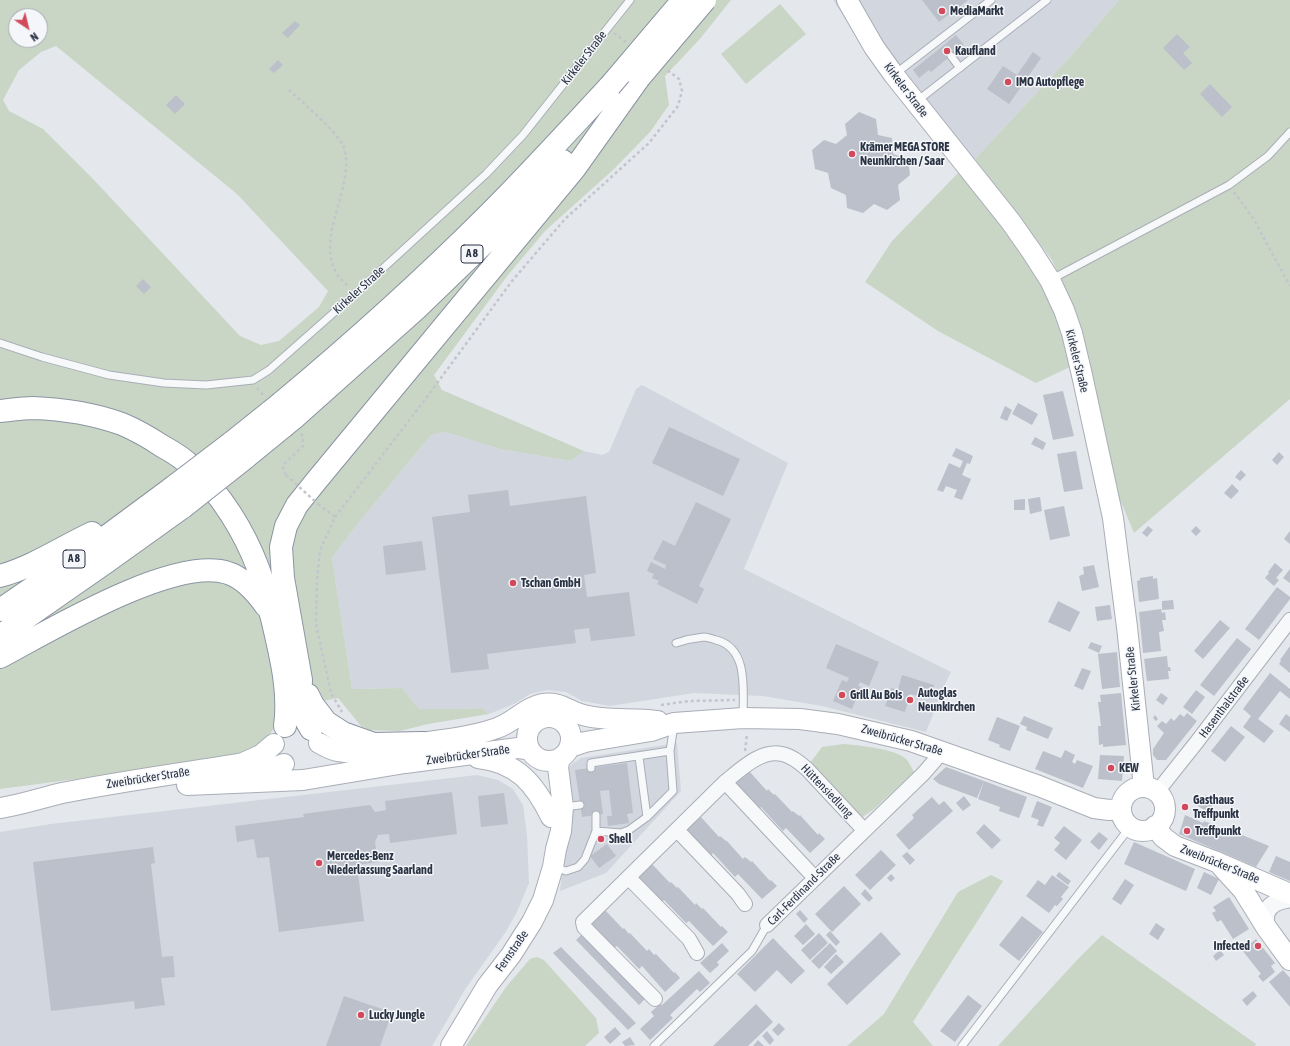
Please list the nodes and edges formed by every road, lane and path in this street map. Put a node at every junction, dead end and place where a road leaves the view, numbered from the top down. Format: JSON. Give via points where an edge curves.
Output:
{"nodes":[{"id":1,"x":630,"y":0,"type":"edge"},
{"id":2,"x":683,"y":0,"type":"edge"},
{"id":3,"x":705,"y":0,"type":"edge"},
{"id":4,"x":847,"y":0,"type":"edge"},
{"id":5,"x":991,"y":0,"type":"edge"},
{"id":6,"x":1047,"y":0,"type":"edge"},
{"id":7,"x":607,"y":29,"type":"junction"},
{"id":8,"x":627,"y":42,"type":"dead end"},
{"id":9,"x":951,"y":56,"type":"dead end"},
{"id":10,"x":960,"y":68,"type":"junction"},
{"id":11,"x":666,"y":70,"type":"dead end"},
{"id":12,"x":894,"y":75,"type":"junction"},
{"id":13,"x":639,"y":78,"type":"junction"},
{"id":14,"x":289,"y":90,"type":"dead end"},
{"id":15,"x":915,"y":102,"type":"junction"},
{"id":16,"x":1290,"y":132,"type":"edge"},
{"id":17,"x":1229,"y":185,"type":"junction"},
{"id":18,"x":1050,"y":280,"type":"junction"},
{"id":19,"x":1290,"y":286,"type":"edge"},
{"id":20,"x":355,"y":294,"type":"junction"},
{"id":21,"x":0,"y":343,"type":"edge"},
{"id":22,"x":0,"y":411,"type":"edge"},
{"id":23,"x":282,"y":415,"type":"junction"},
{"id":24,"x":286,"y":474,"type":"dead end"},
{"id":25,"x":177,"y":497,"type":"junction"},
{"id":26,"x":147,"y":506,"type":"junction"},
{"id":27,"x":335,"y":518,"type":"junction"},
{"id":28,"x":0,"y":576,"type":"edge"},
{"id":29,"x":0,"y":610,"type":"edge"},
{"id":30,"x":270,"y":610,"type":"junction"},
{"id":31,"x":1290,"y":620,"type":"edge"},
{"id":32,"x":0,"y":636,"type":"edge"},
{"id":33,"x":676,"y":643,"type":"dead end"},
{"id":34,"x":0,"y":657,"type":"edge"},
{"id":35,"x":301,"y":680,"type":"junction"},
{"id":36,"x":745,"y":712,"type":"junction"},
{"id":37,"x":656,"y":713,"type":"junction"},
{"id":38,"x":344,"y":714,"type":"dead end"},
{"id":39,"x":674,"y":723,"type":"junction"},
{"id":40,"x":285,"y":726,"type":"junction"},
{"id":41,"x":530,"y":727,"type":"junction"},
{"id":42,"x":315,"y":736,"type":"junction"},
{"id":43,"x":465,"y":736,"type":"junction"},
{"id":44,"x":423,"y":743,"type":"junction"},
{"id":45,"x":274,"y":744,"type":"junction"},
{"id":46,"x":566,"y":745,"type":"junction"},
{"id":47,"x":670,"y":751,"type":"junction"},
{"id":48,"x":942,"y":751,"type":"junction"},
{"id":49,"x":535,"y":755,"type":"junction"},
{"id":50,"x":639,"y":757,"type":"junction"},
{"id":51,"x":453,"y":758,"type":"junction"},
{"id":52,"x":405,"y":763,"type":"junction"},
{"id":53,"x":748,"y":763,"type":"junction"},
{"id":54,"x":284,"y":764,"type":"junction"},
{"id":55,"x":305,"y":766,"type":"junction"},
{"id":56,"x":592,"y":768,"type":"dead end"},
{"id":57,"x":725,"y":782,"type":"junction"},
{"id":58,"x":187,"y":785,"type":"junction"},
{"id":59,"x":1150,"y":789,"type":"junction"},
{"id":60,"x":9,"y":807,"type":"edge"},
{"id":61,"x":1121,"y":809,"type":"junction"},
{"id":62,"x":565,"y":810,"type":"junction"},
{"id":63,"x":596,"y":815,"type":"dead end"},
{"id":64,"x":647,"y":817,"type":"junction"},
{"id":65,"x":1155,"y":826,"type":"junction"},
{"id":66,"x":1130,"y":827,"type":"junction"},
{"id":67,"x":677,"y":830,"type":"junction"},
{"id":68,"x":864,"y":830,"type":"junction"},
{"id":69,"x":596,"y":831,"type":"junction"},
{"id":70,"x":554,"y":858,"type":"junction"},
{"id":71,"x":1214,"y":861,"type":"junction"},
{"id":72,"x":629,"y":878,"type":"junction"},
{"id":73,"x":815,"y":878,"type":"junction"},
{"id":74,"x":1290,"y":894,"type":"edge"},
{"id":75,"x":1290,"y":899,"type":"edge"},
{"id":76,"x":745,"y":904,"type":"dead end"},
{"id":77,"x":767,"y":925,"type":"joint"},
{"id":78,"x":1266,"y":927,"type":"junction"},
{"id":79,"x":697,"y":952,"type":"dead end"},
{"id":80,"x":1290,"y":960,"type":"edge"},
{"id":81,"x":655,"y":999,"type":"dead end"},
{"id":82,"x":451,"y":1046,"type":"edge"},
{"id":83,"x":654,"y":1046,"type":"edge"},
{"id":84,"x":962,"y":1046,"type":"edge"}],
"edges":[{"from":1,"to":7,"type":"lane","name":"Kirkeler Straße"},
{"from":2,"to":23,"type":"highway","number":"A 8","bridge":true,"via":[[610,86],[490,213],[354,339]]},
{"from":3,"to":13,"type":"highway","number":"A 8","bridge":true},
{"from":4,"to":12,"type":"main road","name":"Kirkeler Straße","via":[[874,47]]},
{"from":5,"to":12,"type":"lane","via":[[940,43]]},
{"from":6,"to":10,"type":"lane"},
{"from":7,"to":8,"type":"path"},
{"from":7,"to":20,"type":"lane","name":"Kirkeler Straße","via":[[523,135],[486,174]]},
{"from":9,"to":10,"type":"lane"},
{"from":10,"to":15,"type":"lane"},
{"from":11,"to":27,"type":"path","via":[[679,79],[682,91],[678,106],[649,143],[565,219],[512,281]]},
{"from":12,"to":15,"type":"main road","name":"Kirkeler Straße"},
{"from":13,"to":23,"type":"highway","number":"A 8","via":[[502,226],[410,314]]},
{"from":13,"to":35,"type":"highway","via":[[575,168],[297,504],[286,526],[281,548],[283,578]]},
{"from":14,"to":20,"type":"path","via":[[332,130],[344,148],[344,183],[332,226],[331,250],[337,274]]},
{"from":15,"to":18,"type":"main road","name":"Kirkeler Straße","via":[[1011,222]]},
{"from":16,"to":17,"type":"lane","via":[[1268,156]]},
{"from":17,"to":18,"type":"lane"},
{"from":17,"to":19,"type":"path","via":[[1253,218]]},
{"from":18,"to":59,"type":"main road","name":"Kirkeler Straße","via":[[1072,333],[1113,518]]},
{"from":20,"to":21,"type":"lane","name":"Kirkeler Straße","via":[[269,370],[253,380],[240,383],[206,385],[109,376]]},
{"from":22,"to":30,"type":"highway","via":[[32,408],[92,415],[123,424],[192,466],[217,494],[245,540],[258,569]]},
{"from":23,"to":25,"type":"highway","number":"A 8","bridge":true},
{"from":24,"to":27,"type":"path","bridge":true},
{"from":25,"to":26,"type":"highway","number":"A 8"},
{"from":25,"to":32,"type":"highway","number":"A 8","via":[[93,572]]},
{"from":26,"to":28,"type":"highway","via":[[46,557]]},
{"from":26,"to":29,"type":"highway","number":"A 8"},
{"from":27,"to":38,"type":"path","via":[[320,550],[316,624],[331,693]]},
{"from":30,"to":34,"type":"highway","via":[[242,579],[227,572],[193,571],[163,578],[134,590]]},
{"from":30,"to":40,"type":"highway","via":[[284,677],[287,710]]},
{"from":31,"to":59,"type":"street","name":"Hasenthalstraße","via":[[1196,743]]},
{"from":33,"to":36,"type":"lane","via":[[705,637],[723,642],[733,649],[739,659]]},
{"from":35,"to":42,"type":"highway","via":[[300,700],[304,717]]},
{"from":35,"to":44,"type":"highway","via":[[313,705],[326,722],[343,733],[374,744]]},
{"from":36,"to":37,"type":"path","via":[[689,701]]},
{"from":36,"to":39,"type":"main road","name":"Zweibrücker Straße"},
{"from":36,"to":48,"type":"main road","name":"Zweibrücker Straße","via":[[838,724]]},
{"from":36,"to":53,"type":"path","via":[[745,755]]},
{"from":37,"to":39,"type":"main road","name":"Zweibrücker Straße"},
{"from":37,"to":43,"type":"main road","name":"Zweibrücker Straße","via":[[597,718],[581,715],[557,704],[542,704],[498,728]]},
{"from":37,"to":46,"type":"main road","name":"Zweibrücker Straße","via":[[583,730]]},
{"from":39,"to":46,"type":"main road","name":"Zweibrücker Straße","via":[[651,730]]},
{"from":39,"to":47,"type":"lane"},
{"from":40,"to":42,"type":"main road","via":[[292,723],[306,725]]},
{"from":40,"to":45,"type":"main road","via":[[279,730]]},
{"from":41,"to":43,"type":"main road","name":"Zweibrücker Straße","via":[[504,735]]},
{"from":41,"to":46,"type":"main road","via":[[540,718],[560,720],[565,724]]},
{"from":41,"to":49,"type":"main road","via":[[527,739]]},
{"from":42,"to":44,"type":"main road","name":"Zweibrücker Straße","via":[[328,748],[339,752],[386,750]]},
{"from":42,"to":55,"type":"main road","via":[[318,750],[316,756]]},
{"from":43,"to":44,"type":"main road","name":"Zweibrücker Straße"},
{"from":45,"to":54,"type":"main road","via":[[276,755]]},
{"from":45,"to":60,"type":"main road","name":"Zweibrücker Straße","via":[[261,755],[244,763],[121,782]]},
{"from":46,"to":49,"type":"main road","via":[[554,760],[546,761]]},
{"from":46,"to":62,"type":"main road","name":"Fernstraße","via":[[558,767]]},
{"from":47,"to":50,"type":"lane"},
{"from":47,"to":64,"type":"lane","via":[[673,791]]},
{"from":48,"to":61,"type":"main road","name":"Zweibrücker Straße","via":[[1094,808]]},
{"from":48,"to":68,"type":"street","name":"Carl-Ferdinand-Straße","via":[[923,774]]},
{"from":49,"to":51,"type":"main road","name":"Zweibrücker Straße","via":[[518,748]]},
{"from":49,"to":62,"type":"main road","name":"Fernstraße"},
{"from":50,"to":56,"type":"lane","via":[[591,763]]},
{"from":50,"to":64,"type":"lane"},
{"from":51,"to":52,"type":"main road","name":"Zweibrücker Straße"},
{"from":51,"to":62,"type":"main road","via":[[480,758],[504,763],[519,772],[542,798]]},
{"from":52,"to":55,"type":"main road","name":"Zweibrücker Straße","via":[[353,767],[318,764]]},
{"from":52,"to":58,"type":"main road","name":"Zweibrücker Straße","via":[[303,780]]},
{"from":53,"to":57,"type":"street","name":"Hüttensiedlung"},
{"from":53,"to":68,"type":"street","name":"Hüttensiedlung","via":[[766,755],[782,754],[796,760]]},
{"from":54,"to":55,"type":"main road","via":[[291,767]]},
{"from":54,"to":58,"type":"main road","name":"Zweibrücker Straße","via":[[258,773]]},
{"from":57,"to":67,"type":"street","name":"Hüttensiedlung"},
{"from":57,"to":73,"type":"street"},
{"from":58,"to":60,"type":"main road","name":"Zweibrücker Straße","via":[[65,803]]},
{"from":59,"to":61,"type":"main road","via":[[1130,790],[1122,802]]},
{"from":59,"to":65,"type":"main road","via":[[1164,803],[1160,822]]},
{"from":61,"to":66,"type":"main road","via":[[1122,816]]},
{"from":62,"to":70,"type":"main road","name":"Fernstraße"},
{"from":63,"to":69,"type":"lane"},
{"from":64,"to":69,"type":"lane","via":[[621,833]]},
{"from":65,"to":66,"type":"main road","via":[[1143,830]]},
{"from":65,"to":71,"type":"main road","name":"Zweibrücker Straße","via":[[1163,837],[1175,846]]},
{"from":66,"to":84,"type":"lane"},
{"from":67,"to":72,"type":"street","name":"Hüttensiedlung"},
{"from":67,"to":76,"type":"street"},
{"from":68,"to":73,"type":"street","name":"Carl-Ferdinand-Straße"},
{"from":69,"to":70,"type":"lane","via":[[585,859],[578,867],[566,871]]},
{"from":70,"to":82,"type":"main road","name":"Fernstraße","via":[[543,900],[532,922],[487,986]]},
{"from":71,"to":74,"type":"main road","name":"Zweibrücker Straße"},
{"from":71,"to":78,"type":"main road","via":[[1243,890]]},
{"from":72,"to":79,"type":"street","via":[[689,939]]},
{"from":72,"to":81,"type":"street","name":"Hüttensiedlung","via":[[583,924]]},
{"from":73,"to":77,"type":"street","name":"Carl-Ferdinand-Straße"},
{"from":75,"to":78,"type":"street","via":[[1280,900],[1272,905],[1266,914]]},
{"from":77,"to":83,"type":"lane","name":"Carl-Ferdinand-Straße","via":[[752,951]]},
{"from":78,"to":80,"type":"main road"}]}
